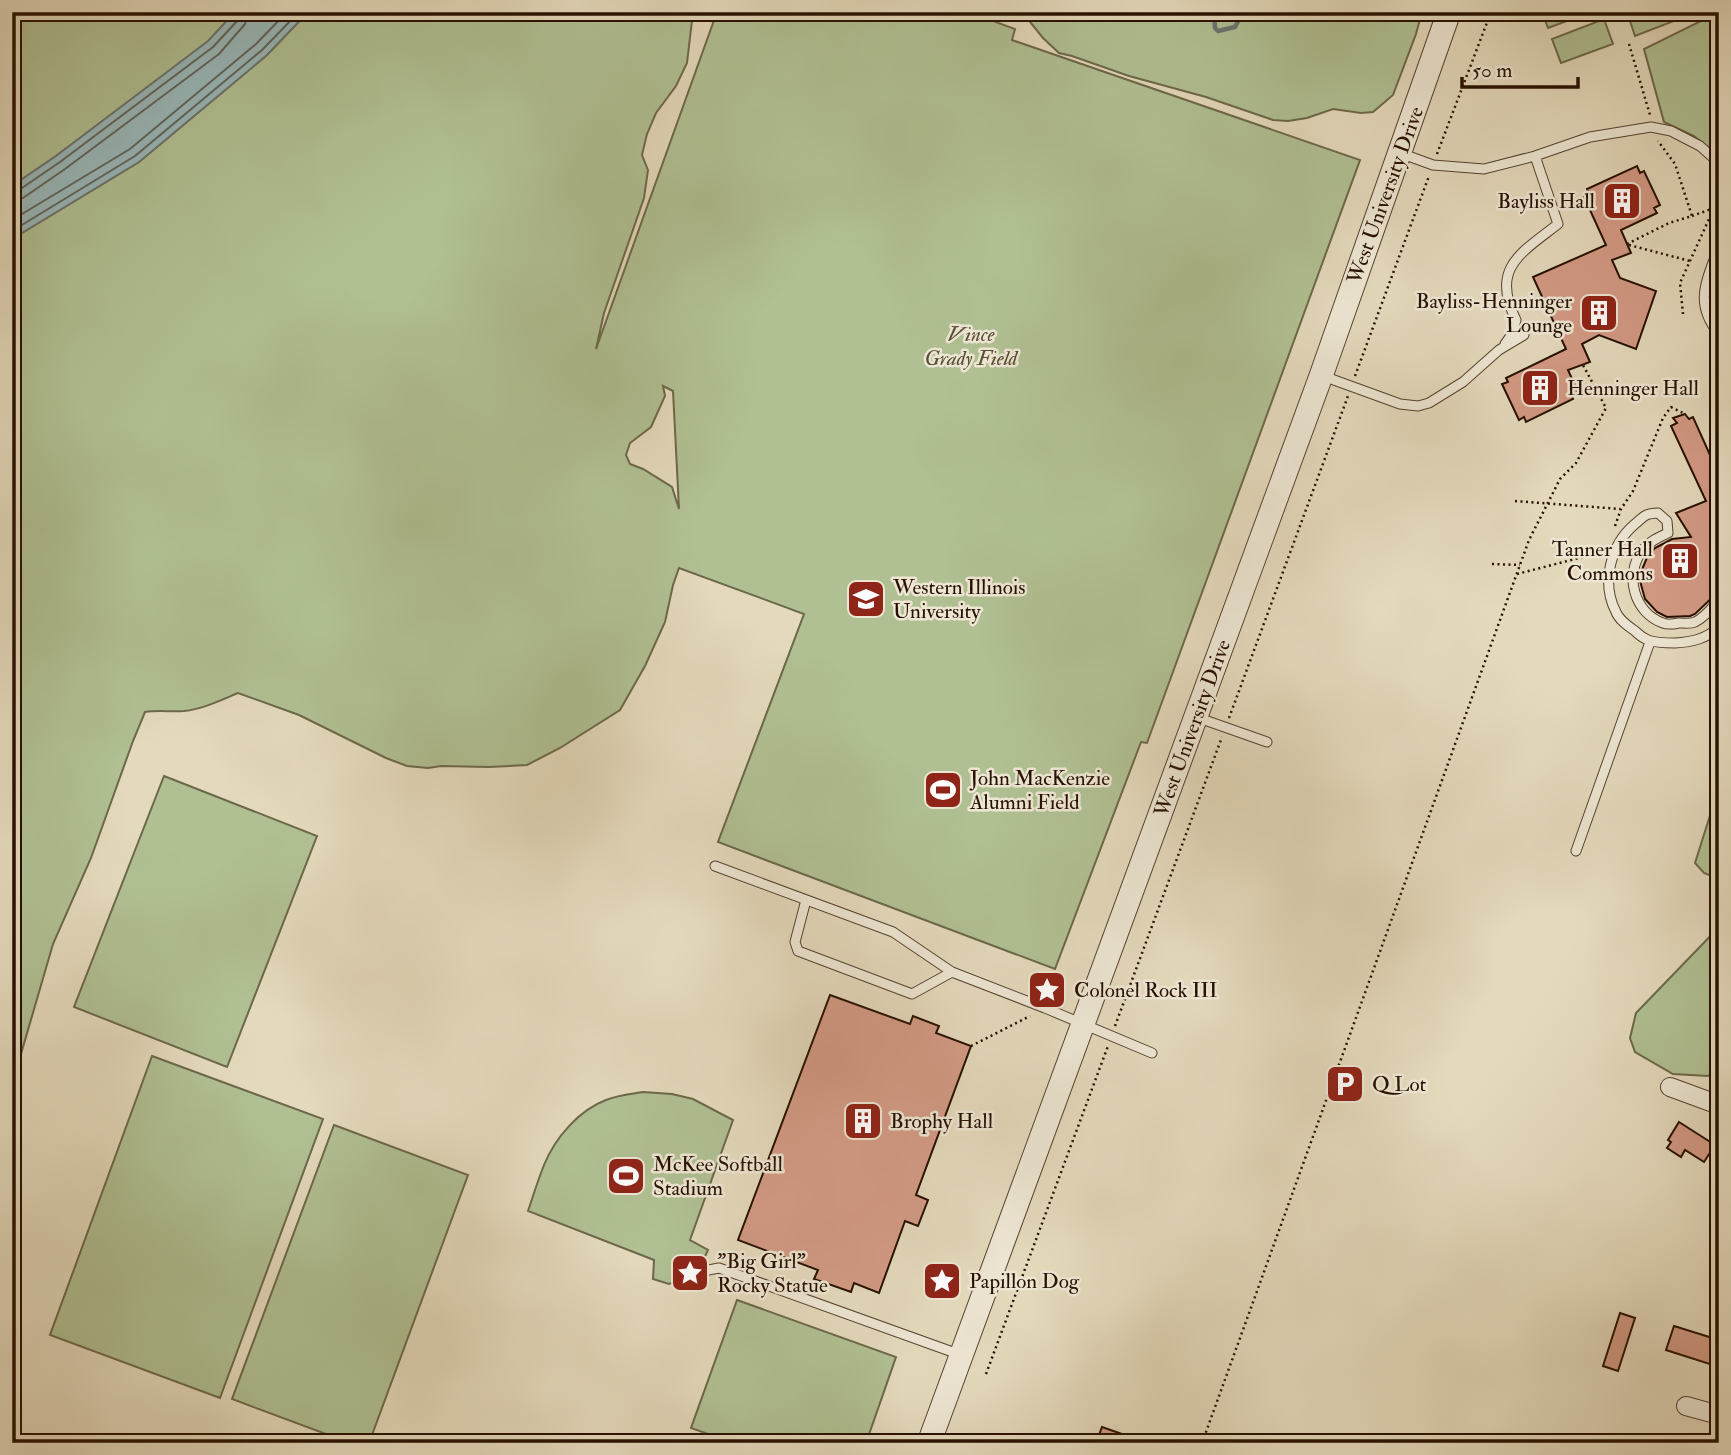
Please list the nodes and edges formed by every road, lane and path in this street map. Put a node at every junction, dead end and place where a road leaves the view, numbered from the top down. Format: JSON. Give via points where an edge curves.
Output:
{"nodes":[{"id":1,"x":1450,"y":12,"type":"edge"},
{"id":2,"x":1491,"y":12,"type":"edge"},
{"id":3,"x":1629,"y":44,"type":"dead end"},
{"id":4,"x":1654,"y":127,"type":"junction"},
{"id":5,"x":1400,"y":153,"type":"junction"},
{"id":6,"x":1535,"y":156,"type":"junction"},
{"id":7,"x":1433,"y":165,"type":"junction"},
{"id":8,"x":1717,"y":168,"type":"edge"},
{"id":9,"x":1719,"y":183,"type":"edge"},
{"id":10,"x":1719,"y":192,"type":"edge"},
{"id":11,"x":1714,"y":208,"type":"junction"},
{"id":12,"x":1692,"y":216,"type":"junction"},
{"id":13,"x":1719,"y":246,"type":"edge"},
{"id":14,"x":1690,"y":261,"type":"junction"},
{"id":15,"x":1684,"y":314,"type":"dead end"},
{"id":16,"x":1719,"y":334,"type":"edge"},
{"id":17,"x":1524,"y":335,"type":"dead end"},
{"id":18,"x":1503,"y":348,"type":"junction"},
{"id":19,"x":1583,"y":365,"type":"dead end"},
{"id":20,"x":1321,"y":376,"type":"junction"},
{"id":21,"x":1351,"y":386,"type":"junction"},
{"id":22,"x":1515,"y":501,"type":"dead end"},
{"id":23,"x":1548,"y":503,"type":"junction"},
{"id":24,"x":1621,"y":509,"type":"dead end"},
{"id":25,"x":1602,"y":552,"type":"dead end"},
{"id":26,"x":1492,"y":564,"type":"dead end"},
{"id":27,"x":1520,"y":565,"type":"junction"},
{"id":28,"x":1517,"y":574,"type":"junction"},
{"id":29,"x":1719,"y":600,"type":"edge"},
{"id":30,"x":1719,"y":626,"type":"edge"},
{"id":31,"x":1650,"y":642,"type":"junction"},
{"id":32,"x":1196,"y":717,"type":"junction"},
{"id":33,"x":1225,"y":727,"type":"junction"},
{"id":34,"x":1267,"y":742,"type":"dead end"},
{"id":35,"x":1576,"y":851,"type":"dead end"},
{"id":36,"x":715,"y":866,"type":"dead end"},
{"id":37,"x":806,"y":900,"type":"junction"},
{"id":38,"x":952,"y":972,"type":"junction"},
{"id":39,"x":1045,"y":1008,"type":"junction"},
{"id":40,"x":1083,"y":1024,"type":"junction"},
{"id":41,"x":1111,"y":1036,"type":"junction"},
{"id":42,"x":971,"y":1046,"type":"dead end"},
{"id":43,"x":1152,"y":1054,"type":"dead end"},
{"id":44,"x":1670,"y":1087,"type":"dead end"},
{"id":45,"x":1719,"y":1105,"type":"edge"},
{"id":46,"x":698,"y":1272,"type":"dead end"},
{"id":47,"x":961,"y":1354,"type":"junction"},
{"id":48,"x":986,"y":1374,"type":"dead end"},
{"id":49,"x":1686,"y":1406,"type":"dead end"},
{"id":50,"x":1719,"y":1415,"type":"edge"},
{"id":51,"x":929,"y":1443,"type":"edge"},
{"id":52,"x":1202,"y":1443,"type":"edge"}],
"edges":[{"from":1,"to":5,"type":"street","name":"West University Drive"},
{"from":2,"to":7,"type":"path"},
{"from":3,"to":4,"type":"path"},
{"from":4,"to":6,"type":"lane","via":[[1590,137]]},
{"from":4,"to":8,"type":"lane","via":[[1700,146]]},
{"from":4,"to":12,"type":"path","via":[[1659,144],[1675,164]]},
{"from":5,"to":7,"type":"lane"},
{"from":5,"to":20,"type":"street","name":"West University Drive"},
{"from":6,"to":7,"type":"lane","via":[[1485,169]]},
{"from":6,"to":18,"type":"lane","via":[[1558,224],[1512,263],[1506,292],[1516,320]]},
{"from":7,"to":21,"type":"path"},
{"from":8,"to":9,"type":"path"},
{"from":10,"to":11,"type":"path"},
{"from":11,"to":12,"type":"path"},
{"from":11,"to":14,"type":"path"},
{"from":12,"to":14,"type":"path","via":[[1627,244]]},
{"from":13,"to":16,"type":"lane","via":[[1703,290],[1704,308]]},
{"from":14,"to":15,"type":"path","via":[[1680,283]]},
{"from":17,"to":18,"type":"lane"},
{"from":18,"to":21,"type":"lane","via":[[1463,382],[1419,406]]},
{"from":19,"to":23,"type":"path","via":[[1605,408]]},
{"from":20,"to":21,"type":"lane"},
{"from":20,"to":32,"type":"street","name":"West University Drive"},
{"from":21,"to":33,"type":"path"},
{"from":22,"to":23,"type":"path"},
{"from":23,"to":24,"type":"path"},
{"from":23,"to":27,"type":"path"},
{"from":25,"to":28,"type":"path"},
{"from":26,"to":27,"type":"path"},
{"from":27,"to":28,"type":"path"},
{"from":28,"to":52,"type":"path"},
{"from":29,"to":31,"type":"lane","via":[[1693,623],[1664,624],[1648,614],[1636,598],[1632,579],[1636,562],[1642,550],[1668,533],[1667,521],[1658,513],[1647,513],[1625,533],[1612,556],[1608,579],[1616,615]]},
{"from":30,"to":31,"type":"lane","via":[[1702,639]]},
{"from":31,"to":35,"type":"lane"},
{"from":32,"to":33,"type":"lane"},
{"from":32,"to":40,"type":"street","name":"West University Drive"},
{"from":33,"to":34,"type":"lane"},
{"from":33,"to":41,"type":"path"},
{"from":36,"to":37,"type":"lane"},
{"from":37,"to":38,"type":"lane","via":[[893,932]]},
{"from":37,"to":38,"type":"lane","via":[[794,942],[798,951],[912,994]]},
{"from":38,"to":39,"type":"lane"},
{"from":39,"to":40,"type":"lane"},
{"from":39,"to":42,"type":"path"},
{"from":40,"to":41,"type":"lane"},
{"from":40,"to":47,"type":"street","name":"West University Drive"},
{"from":41,"to":43,"type":"lane"},
{"from":41,"to":48,"type":"path"},
{"from":44,"to":45,"type":"street"},
{"from":46,"to":47,"type":"lane","via":[[719,1268]]},
{"from":47,"to":51,"type":"street","name":"West University Drive"},
{"from":49,"to":50,"type":"street"}]}
